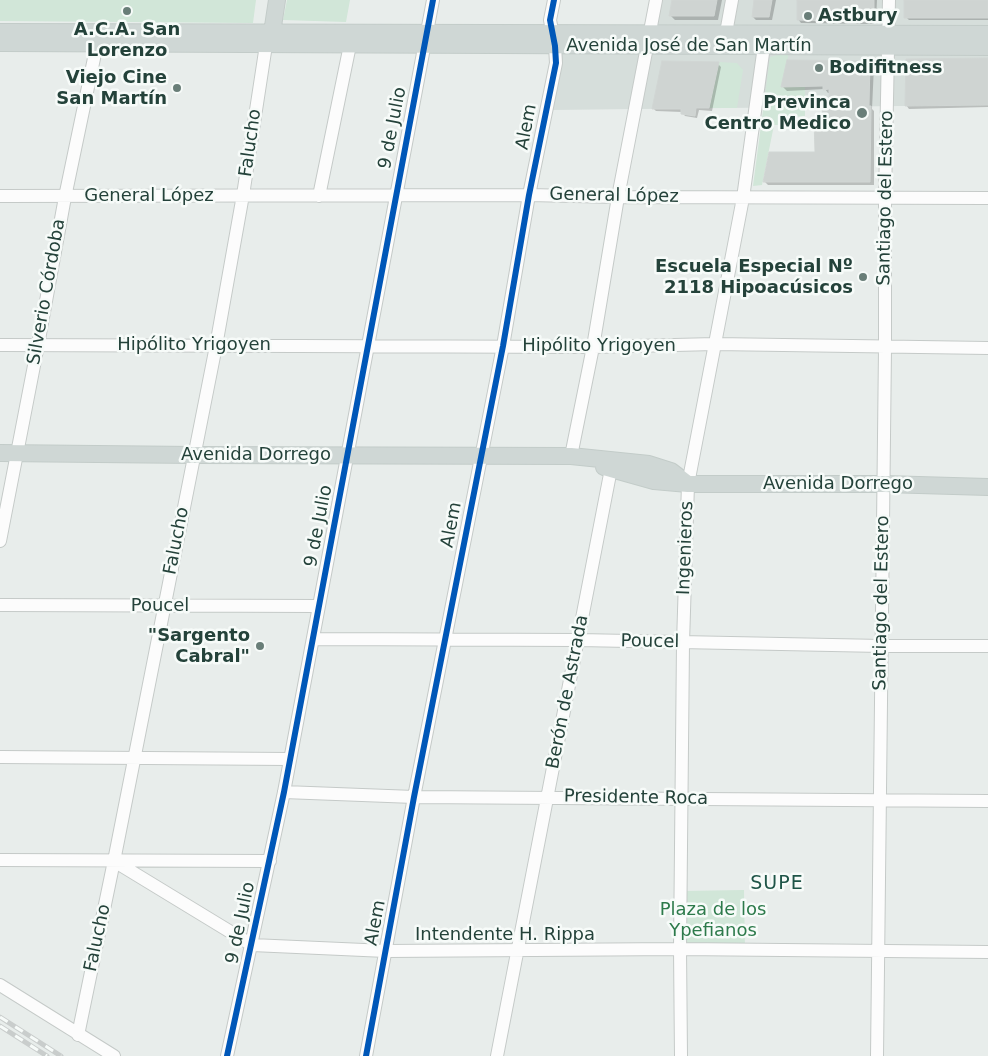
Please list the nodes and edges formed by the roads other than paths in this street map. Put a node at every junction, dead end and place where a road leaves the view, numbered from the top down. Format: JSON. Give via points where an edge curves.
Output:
{"nodes":[{"id":1,"x":266,"y":0,"type":"edge"},
{"id":2,"x":277,"y":0,"type":"edge"},
{"id":3,"x":432,"y":0,"type":"edge"},
{"id":4,"x":554,"y":0,"type":"edge"},
{"id":5,"x":656,"y":0,"type":"edge"},
{"id":6,"x":732,"y":0,"type":"edge"},
{"id":7,"x":889,"y":0,"type":"edge"},
{"id":8,"x":0,"y":32,"type":"edge"},
{"id":9,"x":726,"y":33,"type":"junction"},
{"id":10,"x":988,"y":34,"type":"edge"},
{"id":11,"x":266,"y":37,"type":"junction"},
{"id":12,"x":426,"y":39,"type":"junction"},
{"id":13,"x":554,"y":39,"type":"junction"},
{"id":14,"x":649,"y":40,"type":"junction"},
{"id":15,"x":889,"y":40,"type":"junction"},
{"id":16,"x":0,"y":44,"type":"edge"},
{"id":17,"x":97,"y":44,"type":"junction"},
{"id":18,"x":350,"y":45,"type":"junction"},
{"id":19,"x":764,"y":46,"type":"junction"},
{"id":20,"x":988,"y":47,"type":"edge"},
{"id":21,"x":244,"y":195,"type":"junction"},
{"id":22,"x":395,"y":195,"type":"junction"},
{"id":23,"x":529,"y":195,"type":"junction"},
{"id":24,"x":0,"y":196,"type":"edge"},
{"id":25,"x":319,"y":196,"type":"junction"},
{"id":26,"x":65,"y":197,"type":"junction"},
{"id":27,"x":618,"y":197,"type":"junction"},
{"id":28,"x":743,"y":198,"type":"junction"},
{"id":29,"x":885,"y":198,"type":"junction"},
{"id":30,"x":988,"y":198,"type":"edge"},
{"id":31,"x":715,"y":344,"type":"junction"},
{"id":32,"x":0,"y":345,"type":"edge"},
{"id":33,"x":38,"y":345,"type":"junction"},
{"id":34,"x":216,"y":346,"type":"junction"},
{"id":35,"x":369,"y":346,"type":"junction"},
{"id":36,"x":503,"y":346,"type":"junction"},
{"id":37,"x":593,"y":347,"type":"junction"},
{"id":38,"x":885,"y":348,"type":"junction"},
{"id":39,"x":988,"y":348,"type":"edge"},
{"id":40,"x":8,"y":453,"type":"edge"},
{"id":41,"x":194,"y":455,"type":"junction"},
{"id":42,"x":348,"y":456,"type":"junction"},
{"id":43,"x":480,"y":456,"type":"junction"},
{"id":44,"x":571,"y":456,"type":"junction"},
{"id":45,"x":634,"y":462,"type":"junction"},
{"id":46,"x":611,"y":469,"type":"junction"},
{"id":47,"x":688,"y":484,"type":"junction"},
{"id":48,"x":884,"y":484,"type":"junction"},
{"id":49,"x":988,"y":487,"type":"edge"},
{"id":50,"x":0,"y":541,"type":"edge"},
{"id":51,"x":0,"y":605,"type":"edge"},
{"id":52,"x":164,"y":606,"type":"junction"},
{"id":53,"x":319,"y":606,"type":"junction"},
{"id":54,"x":313,"y":639,"type":"junction"},
{"id":55,"x":445,"y":640,"type":"junction"},
{"id":56,"x":579,"y":640,"type":"junction"},
{"id":57,"x":683,"y":643,"type":"junction"},
{"id":58,"x":882,"y":646,"type":"junction"},
{"id":59,"x":988,"y":646,"type":"edge"},
{"id":60,"x":0,"y":757,"type":"edge"},
{"id":61,"x":134,"y":758,"type":"junction"},
{"id":62,"x":290,"y":759,"type":"junction"},
{"id":63,"x":284,"y":792,"type":"junction"},
{"id":64,"x":414,"y":797,"type":"junction"},
{"id":65,"x":547,"y":797,"type":"junction"},
{"id":66,"x":682,"y":799,"type":"junction"},
{"id":67,"x":880,"y":800,"type":"junction"},
{"id":68,"x":988,"y":801,"type":"edge"},
{"id":69,"x":0,"y":860,"type":"edge"},
{"id":70,"x":114,"y":861,"type":"junction"},
{"id":71,"x":270,"y":861,"type":"junction"},
{"id":72,"x":252,"y":944,"type":"junction"},
{"id":73,"x":518,"y":950,"type":"junction"},
{"id":74,"x":680,"y":950,"type":"junction"},
{"id":75,"x":386,"y":951,"type":"junction"},
{"id":76,"x":878,"y":952,"type":"junction"},
{"id":77,"x":988,"y":952,"type":"edge"},
{"id":78,"x":0,"y":985,"type":"edge"},
{"id":79,"x":78,"y":1035,"type":"junction"},
{"id":80,"x":114,"y":1056,"type":"edge"},
{"id":81,"x":227,"y":1056,"type":"edge"},
{"id":82,"x":366,"y":1056,"type":"edge"},
{"id":83,"x":496,"y":1056,"type":"edge"},
{"id":84,"x":681,"y":1056,"type":"edge"},
{"id":85,"x":877,"y":1056,"type":"edge"}],
"edges":[{"from":1,"to":11,"type":"main road","name":"Falucho"},
{"from":2,"to":11,"type":"main road","name":"Falucho"},
{"from":3,"to":12,"type":"street","name":"9 de Julio"},
{"from":4,"to":13,"type":"street","name":"Alem","via":[[550,20]]},
{"from":5,"to":14,"type":"street"},
{"from":6,"to":9,"type":"street"},
{"from":7,"to":15,"type":"street","name":"Santiago del Estero"},
{"from":8,"to":11,"type":"main road","name":"Avenida José de San Martín"},
{"from":9,"to":14,"type":"main road","name":"Avenida José de San Martín"},
{"from":9,"to":15,"type":"main road","name":"Avenida José de San Martín"},
{"from":10,"to":15,"type":"main road","name":"Avenida José de San Martín"},
{"from":11,"to":12,"type":"main road","name":"Avenida José de San Martín"},
{"from":11,"to":17,"type":"main road","name":"Avenida José de San Martín"},
{"from":11,"to":18,"type":"main road","name":"Avenida José de San Martín"},
{"from":11,"to":21,"type":"street","name":"Falucho"},
{"from":12,"to":13,"type":"main road","name":"Avenida José de San Martín"},
{"from":12,"to":18,"type":"main road","name":"Avenida José de San Martín"},
{"from":12,"to":22,"type":"street","name":"9 de Julio"},
{"from":13,"to":14,"type":"main road","name":"Avenida José de San Martín"},
{"from":13,"to":23,"type":"street","name":"Alem","via":[[556,63]]},
{"from":14,"to":19,"type":"main road","name":"Avenida José de San Martín"},
{"from":14,"to":27,"type":"street"},
{"from":15,"to":19,"type":"main road","name":"Avenida José de San Martín"},
{"from":15,"to":20,"type":"main road","name":"Avenida José de San Martín"},
{"from":15,"to":29,"type":"street","name":"Santiago del Estero"},
{"from":16,"to":17,"type":"main road","name":"Avenida José de San Martín"},
{"from":17,"to":26,"type":"street","name":"Silverio Córdoba"},
{"from":18,"to":25,"type":"street"},
{"from":19,"to":28,"type":"street","name":"Ingenieros"},
{"from":21,"to":25,"type":"street","name":"General López"},
{"from":21,"to":26,"type":"street","name":"General López"},
{"from":21,"to":34,"type":"street","name":"Falucho"},
{"from":22,"to":23,"type":"street","name":"General López"},
{"from":22,"to":25,"type":"street","name":"General López"},
{"from":22,"to":35,"type":"street","name":"9 de Julio"},
{"from":23,"to":27,"type":"street","name":"General López"},
{"from":23,"to":36,"type":"street","name":"Alem"},
{"from":24,"to":26,"type":"street","name":"General López"},
{"from":26,"to":33,"type":"street","name":"Silverio Córdoba"},
{"from":27,"to":28,"type":"street","name":"General López"},
{"from":27,"to":37,"type":"street"},
{"from":28,"to":29,"type":"street","name":"General López"},
{"from":28,"to":31,"type":"street","name":"Ingenieros"},
{"from":29,"to":30,"type":"street","name":"General López"},
{"from":29,"to":38,"type":"street","name":"Santiago del Estero"},
{"from":31,"to":37,"type":"street","name":"Hipólito Yrigoyen"},
{"from":31,"to":38,"type":"street","name":"Hipólito Yrigoyen"},
{"from":31,"to":47,"type":"street","name":"Ingenieros"},
{"from":32,"to":33,"type":"street","name":"Hipólito Yrigoyen"},
{"from":33,"to":34,"type":"street","name":"Hipólito Yrigoyen"},
{"from":33,"to":40,"type":"street","name":"Silverio Córdoba"},
{"from":34,"to":35,"type":"street","name":"Hipólito Yrigoyen"},
{"from":34,"to":41,"type":"street","name":"Falucho"},
{"from":35,"to":36,"type":"street","name":"Hipólito Yrigoyen"},
{"from":35,"to":42,"type":"street","name":"9 de Julio"},
{"from":36,"to":37,"type":"street","name":"Hipólito Yrigoyen"},
{"from":36,"to":43,"type":"street","name":"Alem"},
{"from":37,"to":44,"type":"street"},
{"from":38,"to":39,"type":"street","name":"Hipólito Yrigoyen"},
{"from":38,"to":48,"type":"street","name":"Santiago del Estero"},
{"from":40,"to":41,"type":"main road","name":"Avenida Dorrego"},
{"from":40,"to":50,"type":"street","name":"Silverio Córdoba"},
{"from":41,"to":42,"type":"main road","name":"Avenida Dorrego"},
{"from":41,"to":52,"type":"street","name":"Falucho"},
{"from":42,"to":43,"type":"main road","name":"Avenida Dorrego"},
{"from":42,"to":53,"type":"street","name":"9 de Julio"},
{"from":43,"to":44,"type":"main road","name":"Avenida Dorrego"},
{"from":43,"to":55,"type":"street","name":"Alem"},
{"from":44,"to":45,"type":"main road","name":"Avenida Dorrego"},
{"from":44,"to":46,"type":"main road","name":"Avenida Dorrego"},
{"from":45,"to":46,"type":"street"},
{"from":45,"to":47,"type":"main road","name":"Avenida Dorrego","via":[[671,471]]},
{"from":46,"to":47,"type":"main road","name":"Avenida Dorrego","via":[[654,481]]},
{"from":46,"to":56,"type":"street","name":"Berón de Astrada"},
{"from":47,"to":48,"type":"main road","name":"Avenida Dorrego"},
{"from":47,"to":57,"type":"street","name":"Ingenieros"},
{"from":48,"to":49,"type":"main road","name":"Avenida Dorrego"},
{"from":48,"to":58,"type":"street","name":"Santiago del Estero"},
{"from":51,"to":52,"type":"street","name":"Poucel"},
{"from":52,"to":53,"type":"street","name":"Poucel"},
{"from":52,"to":61,"type":"street","name":"Falucho"},
{"from":53,"to":54,"type":"street","name":"9 de Julio"},
{"from":54,"to":55,"type":"street","name":"Poucel"},
{"from":54,"to":62,"type":"street","name":"9 de Julio"},
{"from":55,"to":56,"type":"street","name":"Poucel"},
{"from":55,"to":64,"type":"street","name":"Alem"},
{"from":56,"to":57,"type":"street","name":"Poucel"},
{"from":56,"to":65,"type":"street","name":"Berón de Astrada"},
{"from":57,"to":58,"type":"street","name":"Poucel"},
{"from":57,"to":66,"type":"street","name":"Ingenieros"},
{"from":58,"to":59,"type":"street","name":"Poucel"},
{"from":58,"to":67,"type":"street","name":"Santiago del Estero"},
{"from":60,"to":61,"type":"street"},
{"from":61,"to":62,"type":"street"},
{"from":61,"to":70,"type":"street","name":"Falucho"},
{"from":62,"to":63,"type":"street","name":"9 de Julio"},
{"from":63,"to":64,"type":"street","name":"Presidente Roca"},
{"from":63,"to":71,"type":"street","name":"9 de Julio"},
{"from":64,"to":65,"type":"street","name":"Presidente Roca"},
{"from":64,"to":75,"type":"street","name":"Alem"},
{"from":65,"to":66,"type":"street","name":"Presidente Roca"},
{"from":65,"to":73,"type":"street","name":"Berón de Astrada"},
{"from":66,"to":67,"type":"street","name":"Presidente Roca"},
{"from":66,"to":74,"type":"street","name":"Ingenieros"},
{"from":67,"to":68,"type":"street","name":"Presidente Roca"},
{"from":67,"to":76,"type":"street","name":"Santiago del Estero"},
{"from":69,"to":70,"type":"street"},
{"from":70,"to":71,"type":"street"},
{"from":70,"to":72,"type":"street","name":"Intendente H. Rippa"},
{"from":70,"to":79,"type":"street","name":"Falucho"},
{"from":71,"to":72,"type":"street","name":"9 de Julio"},
{"from":72,"to":75,"type":"street","name":"Intendente H. Rippa"},
{"from":72,"to":81,"type":"street","name":"9 de Julio"},
{"from":73,"to":74,"type":"street","name":"Intendente H. Rippa"},
{"from":73,"to":75,"type":"street","name":"Intendente H. Rippa"},
{"from":73,"to":83,"type":"street","name":"Berón de Astrada"},
{"from":74,"to":76,"type":"street","name":"Intendente H. Rippa"},
{"from":74,"to":84,"type":"street","name":"Ingenieros"},
{"from":75,"to":82,"type":"street","name":"Alem"},
{"from":76,"to":77,"type":"street","name":"Intendente H. Rippa"},
{"from":76,"to":85,"type":"street","name":"Santiago del Estero"},
{"from":78,"to":79,"type":"street"},
{"from":79,"to":80,"type":"street"}]}
